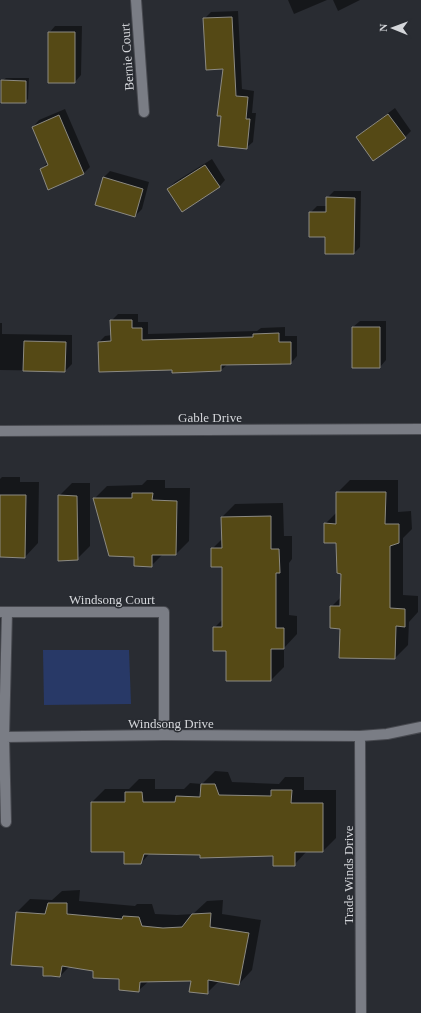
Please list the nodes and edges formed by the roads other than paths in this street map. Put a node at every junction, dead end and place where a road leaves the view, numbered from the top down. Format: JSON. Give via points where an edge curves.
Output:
{"nodes":[{"id":1,"x":136,"y":0,"type":"edge"},
{"id":2,"x":144,"y":112,"type":"dead end"},
{"id":3,"x":421,"y":429,"type":"edge"},
{"id":4,"x":0,"y":431,"type":"edge"},
{"id":5,"x":4,"y":612,"type":"edge"},
{"id":6,"x":421,"y":727,"type":"edge"},
{"id":7,"x":164,"y":735,"type":"junction"},
{"id":8,"x":360,"y":736,"type":"junction"},
{"id":9,"x":4,"y":737,"type":"junction"},
{"id":10,"x":6,"y":822,"type":"dead end"},
{"id":11,"x":361,"y":1013,"type":"edge"}],
"edges":[{"from":1,"to":2,"type":"street","name":"Bernie Court"},
{"from":3,"to":4,"type":"street","name":"Gable Drive"},
{"from":5,"to":7,"type":"street","name":"Windsong Court","via":[[164,612]]},
{"from":5,"to":9,"type":"street","name":"Windsong Court"},
{"from":6,"to":8,"type":"street","name":"Windsong Drive"},
{"from":7,"to":8,"type":"street","name":"Windsong Drive"},
{"from":7,"to":9,"type":"street","name":"Windsong Drive"},
{"from":8,"to":11,"type":"street","name":"Trade Winds Drive"},
{"from":9,"to":10,"type":"street"}]}
